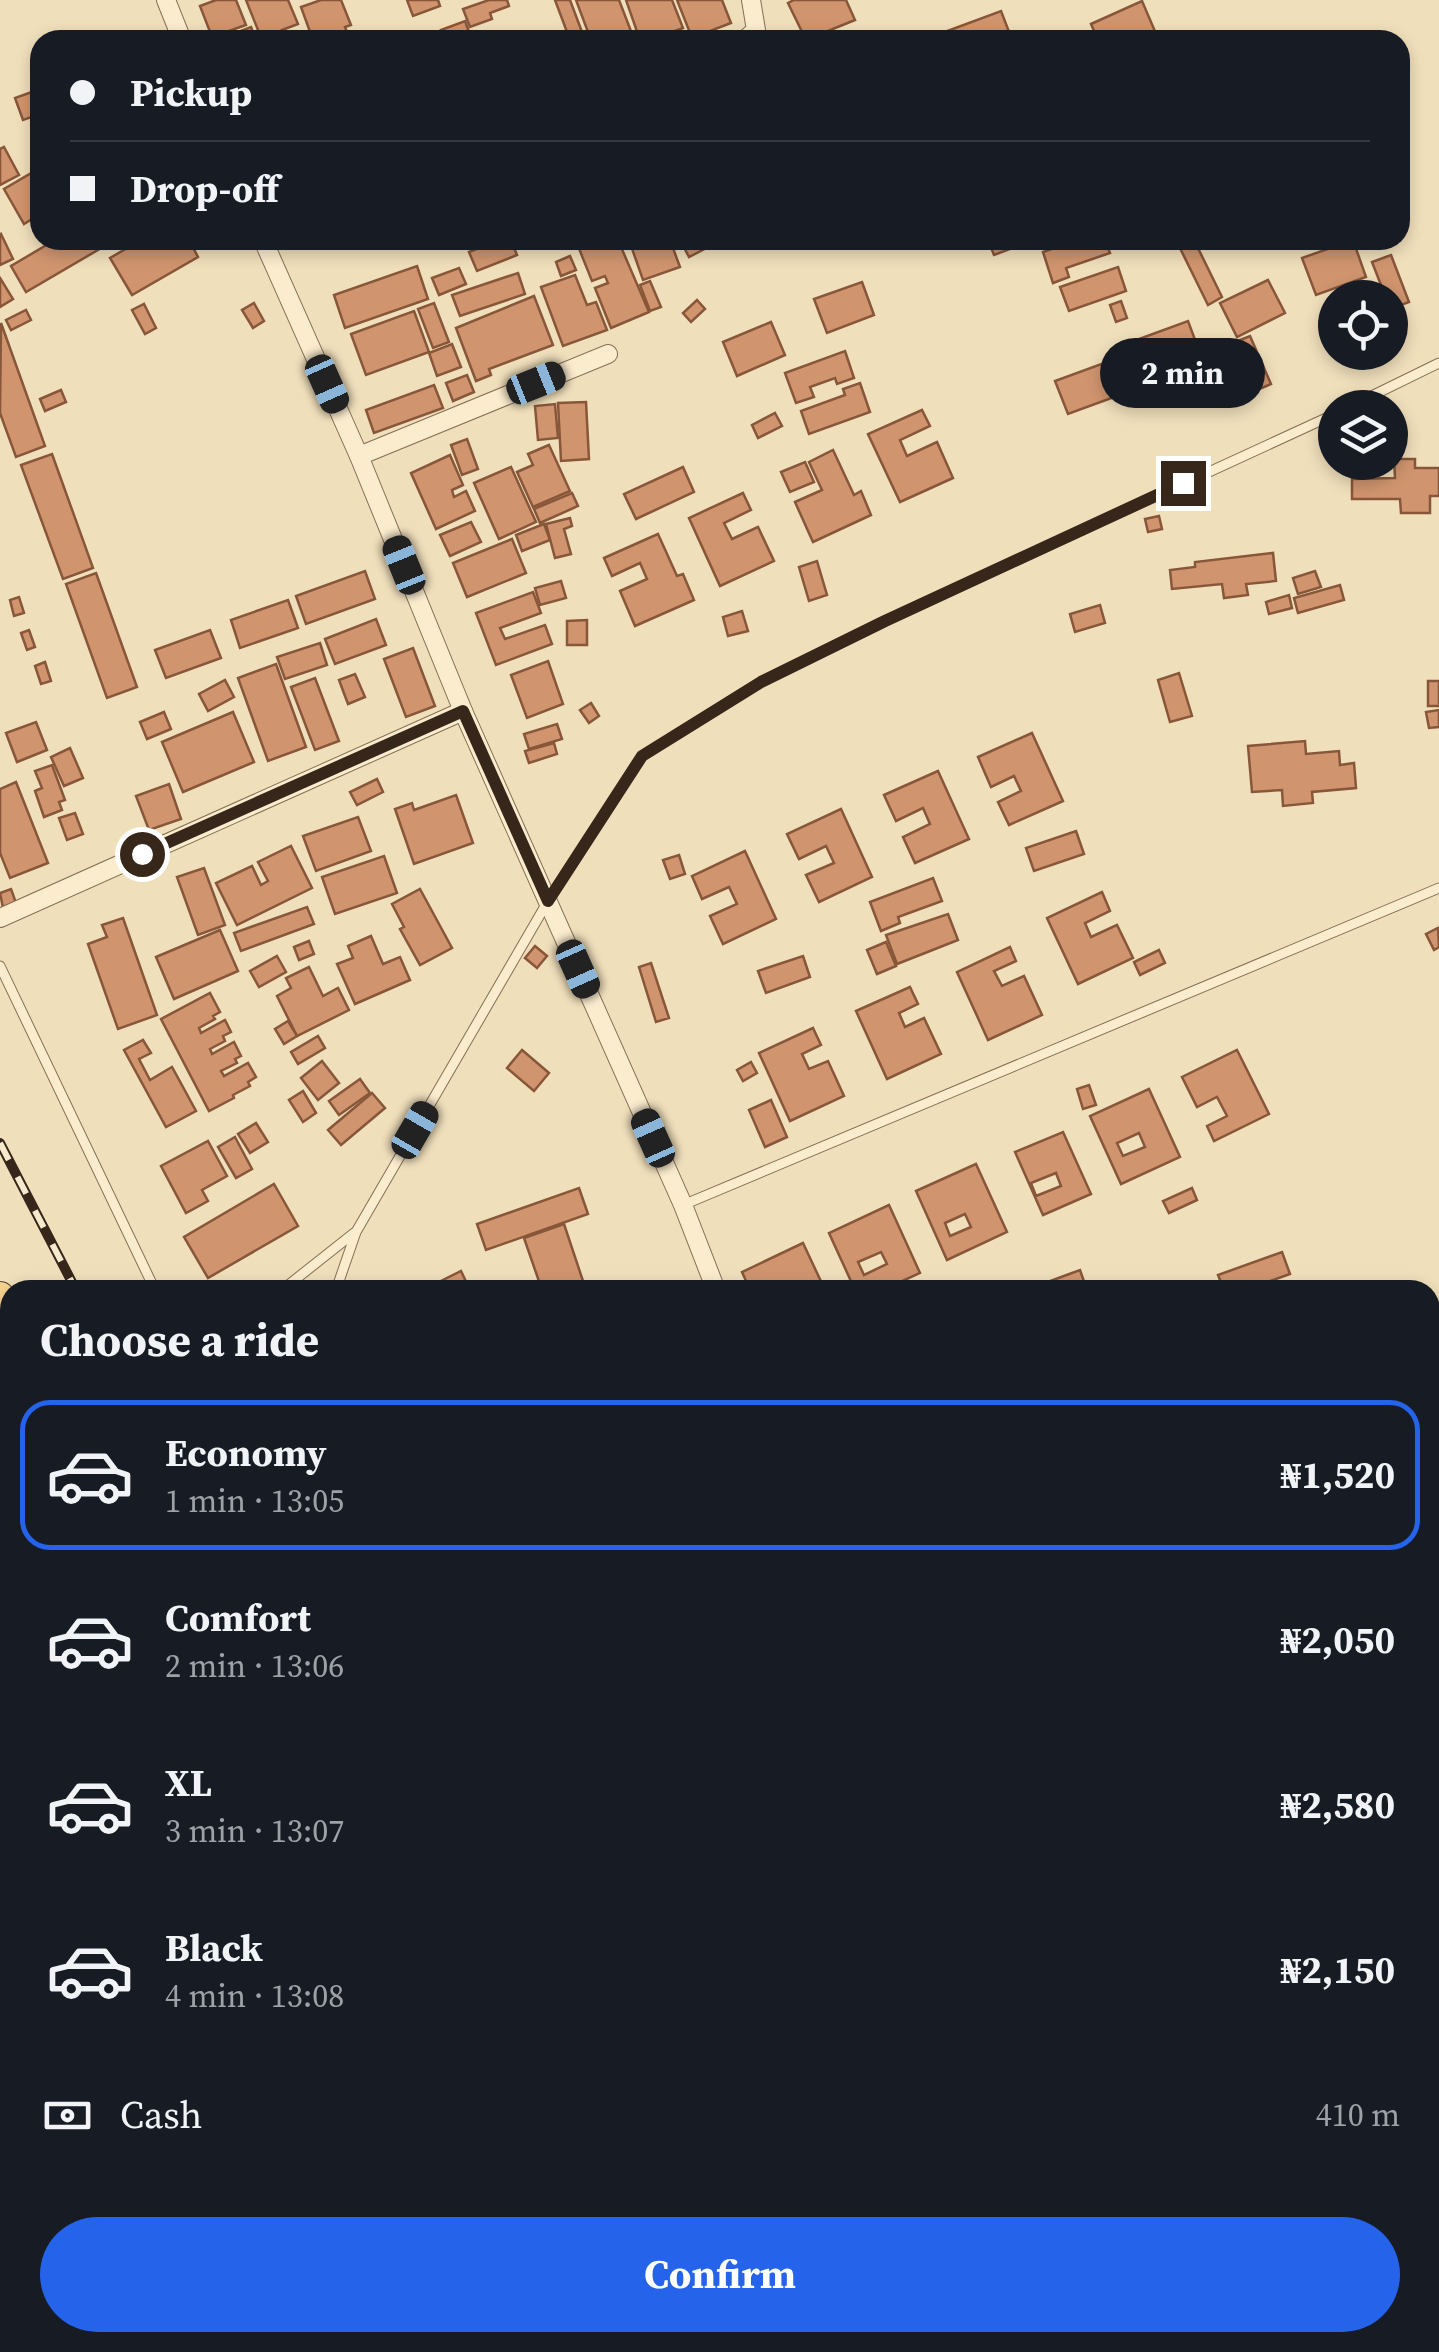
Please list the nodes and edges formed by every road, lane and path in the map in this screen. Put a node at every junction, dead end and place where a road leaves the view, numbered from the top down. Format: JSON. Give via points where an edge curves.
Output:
{"nodes":[{"id":1,"x":166,"y":0,"type":"edge"},
{"id":2,"x":752,"y":0,"type":"edge"},
{"id":3,"x":178,"y":30,"type":"edge"},
{"id":4,"x":756,"y":30,"type":"edge"},
{"id":5,"x":267,"y":250,"type":"edge"},
{"id":6,"x":608,"y":354,"type":"dead end"},
{"id":7,"x":1439,"y":363,"type":"edge"},
{"id":8,"x":1384,"y":390,"type":"edge"},
{"id":9,"x":1318,"y":422,"type":"edge"},
{"id":10,"x":358,"y":456,"type":"junction"},
{"id":11,"x":463,"y":711,"type":"junction"},
{"id":12,"x":1439,"y":888,"type":"edge"},
{"id":13,"x":548,"y":901,"type":"junction"},
{"id":14,"x":0,"y":918,"type":"edge"},
{"id":15,"x":0,"y":966,"type":"edge"},
{"id":16,"x":683,"y":1205,"type":"junction"},
{"id":17,"x":356,"y":1232,"type":"junction"},
{"id":18,"x":151,"y":1280,"type":"edge"},
{"id":19,"x":295,"y":1280,"type":"edge"},
{"id":20,"x":339,"y":1280,"type":"edge"},
{"id":21,"x":712,"y":1280,"type":"edge"}],
"edges":[{"from":1,"to":3,"type":"street"},
{"from":2,"to":4,"type":"street"},
{"from":5,"to":10,"type":"street"},
{"from":6,"to":10,"type":"street"},
{"from":7,"to":8,"type":"lane"},
{"from":9,"to":13,"type":"lane","via":[[761,682],[642,756]]},
{"from":10,"to":11,"type":"street"},
{"from":11,"to":13,"type":"street"},
{"from":11,"to":14,"type":"street"},
{"from":12,"to":16,"type":"lane"},
{"from":13,"to":16,"type":"street"},
{"from":13,"to":17,"type":"lane"},
{"from":15,"to":18,"type":"lane"},
{"from":16,"to":21,"type":"street"},
{"from":17,"to":19,"type":"lane"},
{"from":17,"to":20,"type":"lane"}]}
